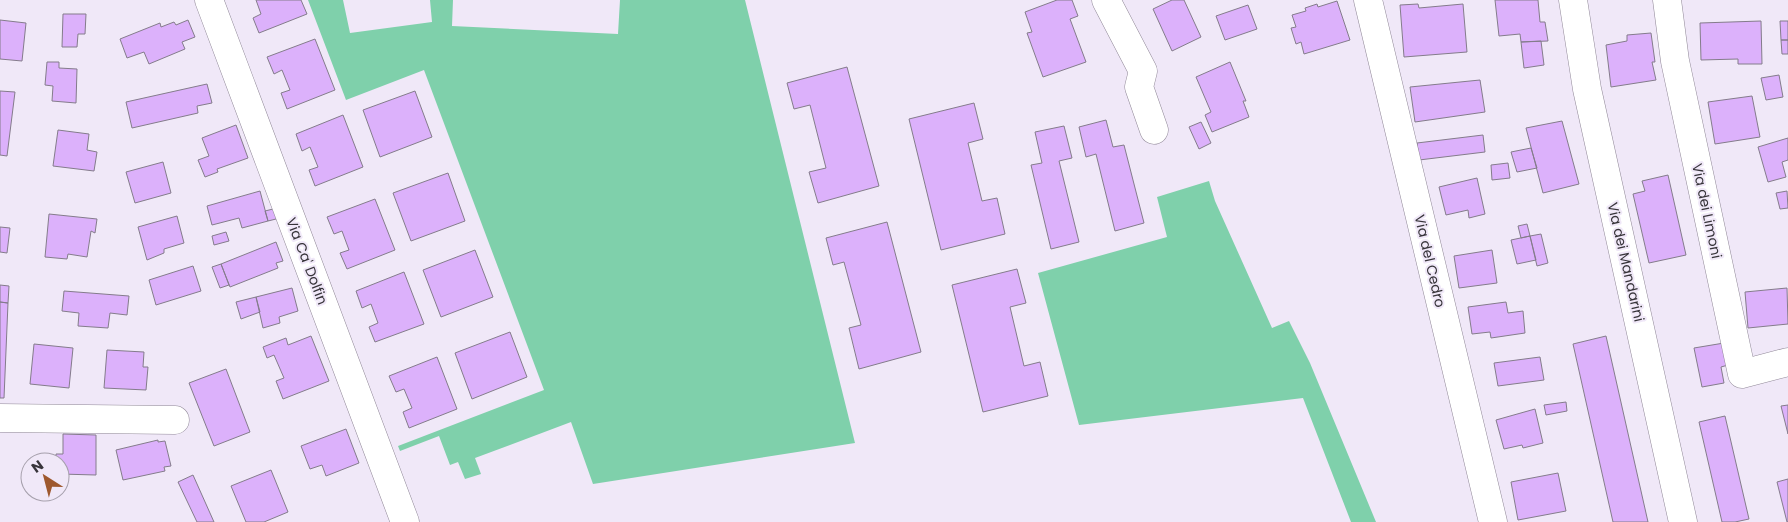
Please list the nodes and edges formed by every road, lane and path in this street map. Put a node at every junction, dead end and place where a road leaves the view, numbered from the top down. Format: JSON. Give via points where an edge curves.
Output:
{"nodes":[{"id":1,"x":210,"y":0,"type":"edge"},
{"id":2,"x":1106,"y":0,"type":"edge"},
{"id":3,"x":1368,"y":0,"type":"edge"},
{"id":4,"x":1573,"y":0,"type":"edge"},
{"id":5,"x":1667,"y":0,"type":"edge"},
{"id":6,"x":1154,"y":130,"type":"dead end"},
{"id":7,"x":1788,"y":362,"type":"edge"},
{"id":8,"x":0,"y":418,"type":"edge"},
{"id":9,"x":174,"y":420,"type":"dead end"},
{"id":10,"x":405,"y":522,"type":"edge"},
{"id":11,"x":1493,"y":522,"type":"edge"},
{"id":12,"x":1683,"y":522,"type":"edge"}],
"edges":[{"from":1,"to":10,"type":"street","name":"Via Ca' Dolfin"},
{"from":2,"to":6,"type":"street","via":[[1143,71],[1139,87]]},
{"from":3,"to":11,"type":"street","name":"Via del Cedro"},
{"from":4,"to":12,"type":"street","name":"Via dei Mandarini","via":[[1587,89]]},
{"from":5,"to":7,"type":"street","name":"Via dei Limoni","via":[[1675,60],[1742,374]]},
{"from":8,"to":9,"type":"street"}]}
